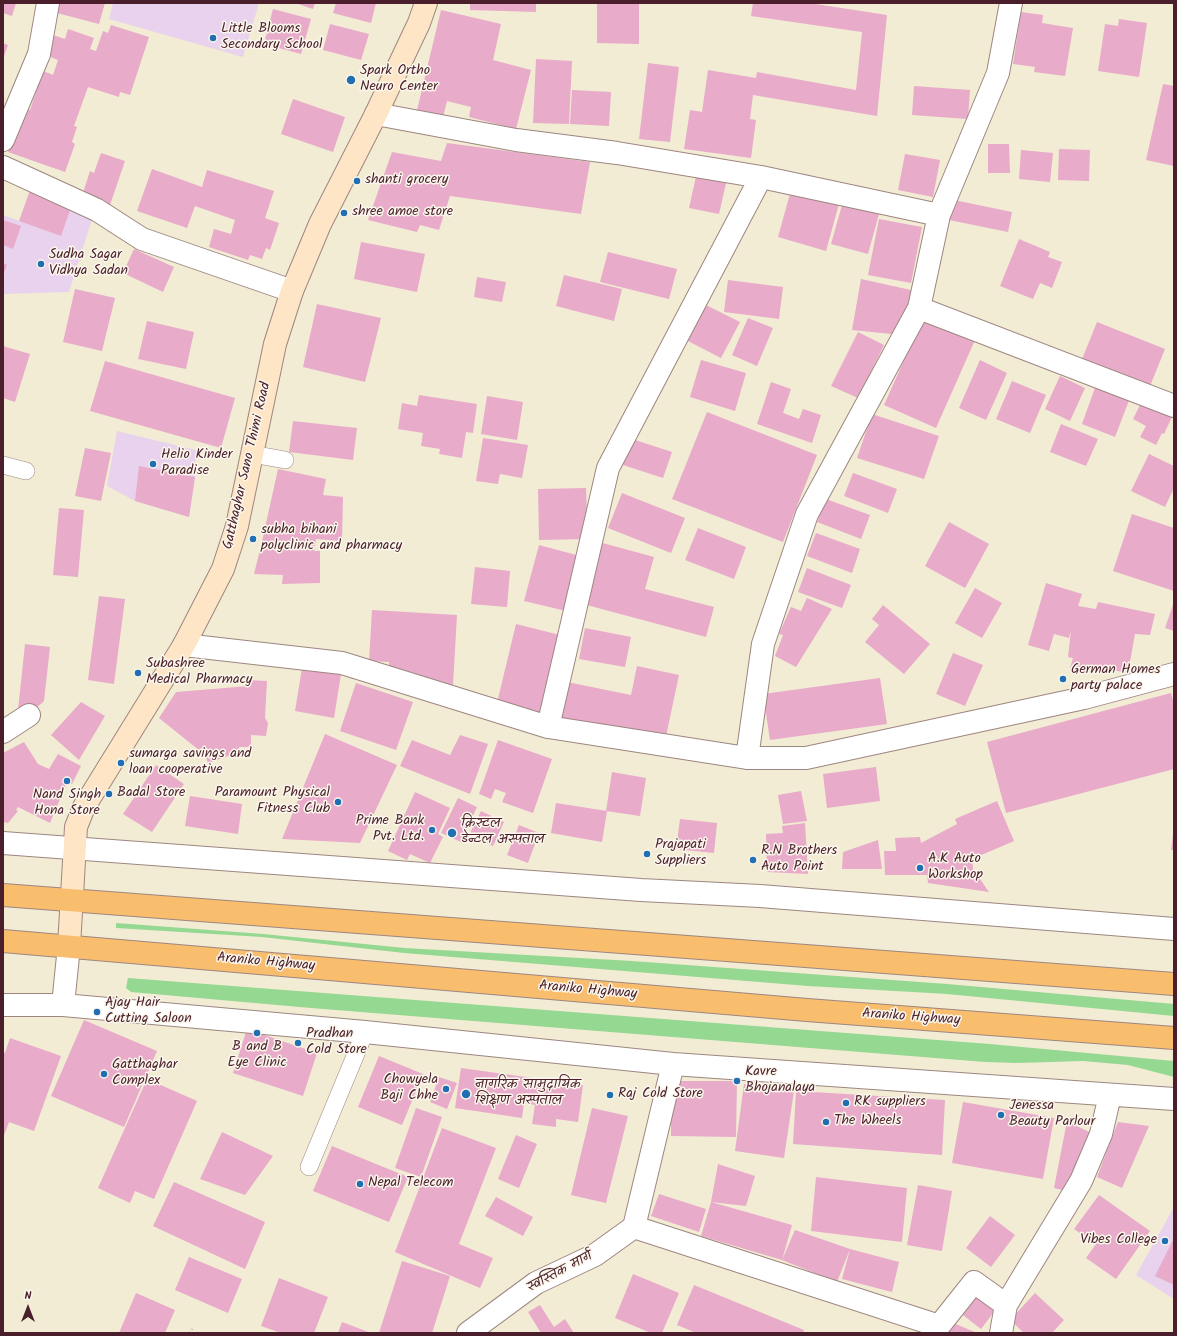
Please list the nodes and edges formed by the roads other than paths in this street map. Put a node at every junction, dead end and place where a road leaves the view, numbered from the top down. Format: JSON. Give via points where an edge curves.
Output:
{"nodes":[{"id":1,"x":48,"y":3,"type":"edge"},
{"id":2,"x":426,"y":3,"type":"edge"},
{"id":3,"x":1011,"y":3,"type":"edge"},
{"id":4,"x":376,"y":114,"type":"junction"},
{"id":5,"x":3,"y":140,"type":"edge"},
{"id":6,"x":3,"y":167,"type":"edge"},
{"id":7,"x":761,"y":177,"type":"junction"},
{"id":8,"x":939,"y":216,"type":"junction"},
{"id":9,"x":292,"y":291,"type":"junction"},
{"id":10,"x":918,"y":308,"type":"junction"},
{"id":11,"x":1174,"y":406,"type":"edge"},
{"id":12,"x":252,"y":454,"type":"junction"},
{"id":13,"x":285,"y":460,"type":"dead end"},
{"id":14,"x":3,"y":465,"type":"edge"},
{"id":15,"x":26,"y":472,"type":"dead end"},
{"id":16,"x":184,"y":645,"type":"junction"},
{"id":17,"x":1174,"y":674,"type":"edge"},
{"id":18,"x":29,"y":715,"type":"dead end"},
{"id":19,"x":548,"y":727,"type":"junction"},
{"id":20,"x":3,"y":732,"type":"edge"},
{"id":21,"x":747,"y":758,"type":"junction"},
{"id":22,"x":3,"y":843,"type":"edge"},
{"id":23,"x":74,"y":849,"type":"junction"},
{"id":24,"x":3,"y":895,"type":"edge"},
{"id":25,"x":72,"y":899,"type":"junction"},
{"id":26,"x":1174,"y":929,"type":"edge"},
{"id":27,"x":3,"y":941,"type":"edge"},
{"id":28,"x":69,"y":946,"type":"junction"},
{"id":29,"x":1174,"y":984,"type":"edge"},
{"id":30,"x":3,"y":1005,"type":"edge"},
{"id":31,"x":63,"y":1005,"type":"junction"},
{"id":32,"x":365,"y":1032,"type":"junction"},
{"id":33,"x":1174,"y":1038,"type":"edge"},
{"id":34,"x":673,"y":1064,"type":"junction"},
{"id":35,"x":1110,"y":1095,"type":"junction"},
{"id":36,"x":1174,"y":1099,"type":"edge"},
{"id":37,"x":309,"y":1167,"type":"dead end"},
{"id":38,"x":634,"y":1228,"type":"junction"},
{"id":39,"x":1006,"y":1305,"type":"junction"},
{"id":40,"x":937,"y":1330,"type":"edge"},
{"id":41,"x":468,"y":1333,"type":"edge"},
{"id":42,"x":1001,"y":1333,"type":"edge"}],
"edges":[{"from":1,"to":5,"type":"street","via":[[39,54]]},
{"from":2,"to":4,"type":"main road","name":"Gatthaghar Sano Thimi Road"},
{"from":3,"to":8,"type":"street","via":[[998,73]]},
{"from":4,"to":7,"type":"street","via":[[516,140],[617,153]]},
{"from":4,"to":9,"type":"main road","name":"Gatthaghar Sano Thimi Road","via":[[320,224]]},
{"from":6,"to":9,"type":"street","via":[[97,210],[142,239]]},
{"from":7,"to":8,"type":"street"},
{"from":7,"to":19,"type":"street","via":[[608,468]]},
{"from":8,"to":10,"type":"street"},
{"from":9,"to":12,"type":"main road","name":"Gatthaghar Sano Thimi Road","via":[[275,344]]},
{"from":10,"to":11,"type":"street"},
{"from":10,"to":21,"type":"street","via":[[808,514],[763,644]]},
{"from":12,"to":13,"type":"lane"},
{"from":12,"to":16,"type":"main road","name":"Gatthaghar Sano Thimi Road","via":[[237,526],[223,569]]},
{"from":14,"to":15,"type":"lane"},
{"from":16,"to":19,"type":"street","via":[[342,663]]},
{"from":16,"to":23,"type":"main road","name":"Gatthaghar Sano Thimi Road","via":[[84,807],[76,827]]},
{"from":17,"to":21,"type":"street","via":[[1084,698],[806,758]]},
{"from":18,"to":20,"type":"street"},
{"from":19,"to":21,"type":"street"},
{"from":22,"to":23,"type":"street"},
{"from":23,"to":25,"type":"main road","name":"Gatthaghar Sano Thimi Road"},
{"from":23,"to":26,"type":"street","via":[[641,890],[760,896]]},
{"from":24,"to":25,"type":"highway"},
{"from":25,"to":28,"type":"main road","name":"Gatthaghar Sano Thimi Road"},
{"from":25,"to":29,"type":"highway"},
{"from":27,"to":28,"type":"highway","name":"Araniko Highway"},
{"from":28,"to":31,"type":"street"},
{"from":28,"to":33,"type":"highway","name":"Araniko Highway","via":[[807,1010]]},
{"from":30,"to":31,"type":"street"},
{"from":31,"to":32,"type":"street"},
{"from":32,"to":34,"type":"street"},
{"from":32,"to":37,"type":"lane"},
{"from":34,"to":35,"type":"street"},
{"from":34,"to":38,"type":"street"},
{"from":35,"to":36,"type":"street"},
{"from":35,"to":39,"type":"street","via":[[1101,1134],[1081,1181]]},
{"from":38,"to":40,"type":"street"},
{"from":38,"to":41,"type":"street","name":"स्वस्तिक मार्ग","via":[[595,1255],[536,1283]]},
{"from":39,"to":40,"type":"street","via":[[974,1282]]},
{"from":39,"to":42,"type":"street"}]}
